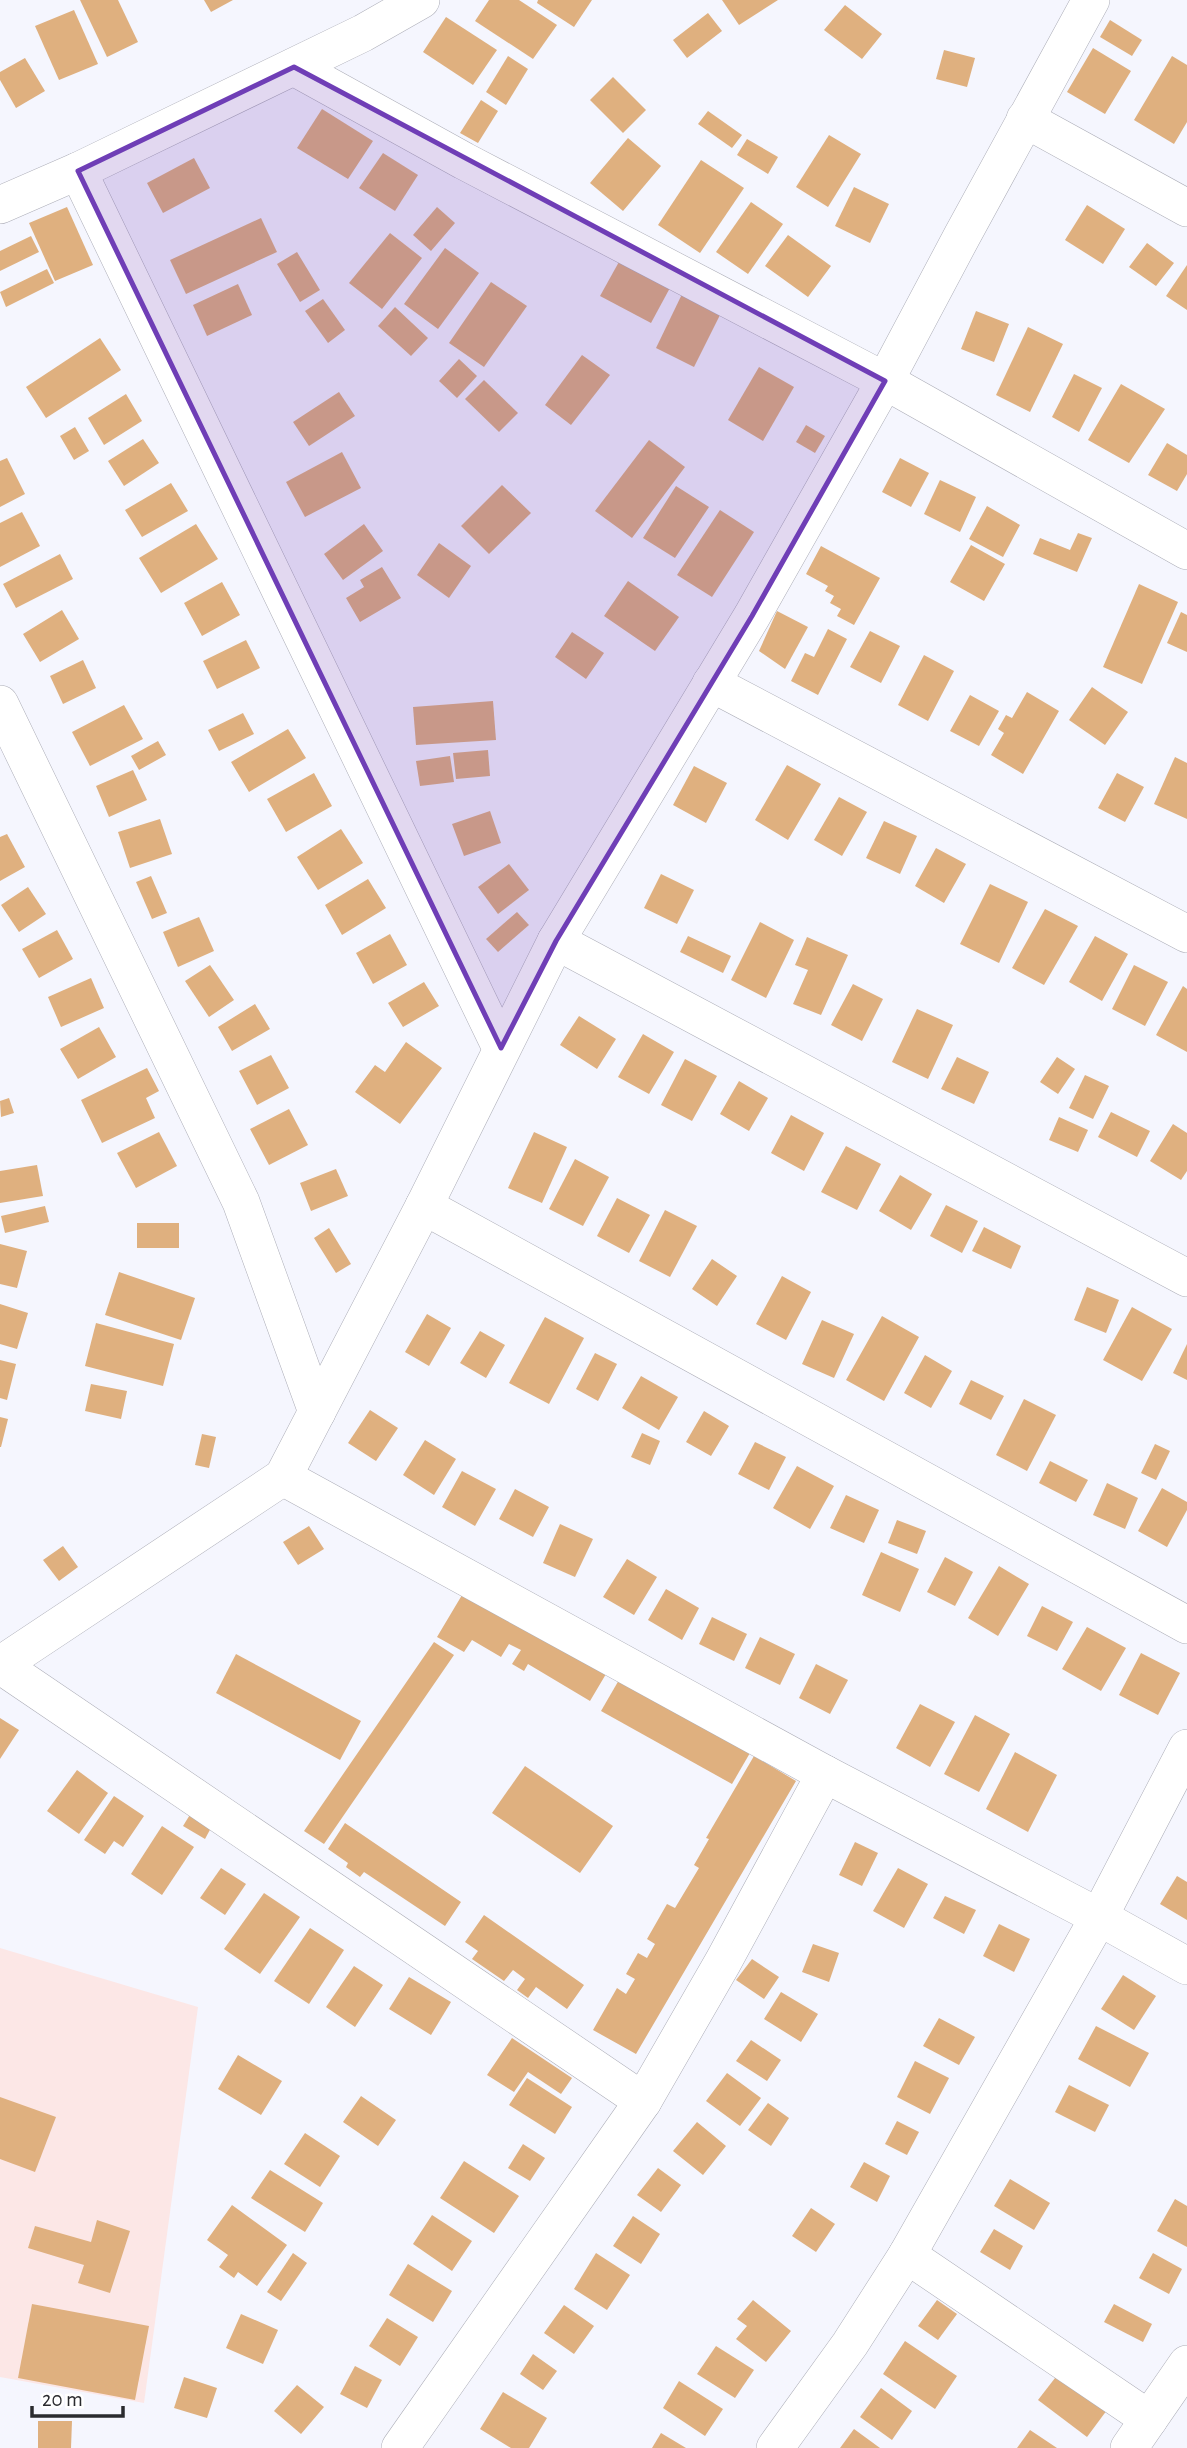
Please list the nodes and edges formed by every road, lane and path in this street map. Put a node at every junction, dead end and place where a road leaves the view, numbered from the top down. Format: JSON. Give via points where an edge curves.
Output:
{"nodes":[{"id":1,"x":421,"y":0,"type":"edge"},
{"id":2,"x":1091,"y":0,"type":"edge"},
{"id":3,"x":294,"y":66,"type":"junction"},
{"id":4,"x":1025,"y":119,"type":"junction"},
{"id":5,"x":78,"y":171,"type":"junction"},
{"id":6,"x":0,"y":205,"type":"edge"},
{"id":7,"x":1187,"y":208,"type":"edge"},
{"id":8,"x":885,"y":381,"type":"junction"},
{"id":9,"x":1187,"y":551,"type":"edge"},
{"id":10,"x":711,"y":683,"type":"junction"},
{"id":11,"x":0,"y":704,"type":"edge"},
{"id":12,"x":1187,"y":934,"type":"edge"},
{"id":13,"x":555,"y":941,"type":"junction"},
{"id":14,"x":501,"y":1048,"type":"junction"},
{"id":15,"x":424,"y":1206,"type":"junction"},
{"id":16,"x":1187,"y":1278,"type":"edge"},
{"id":17,"x":317,"y":1412,"type":"junction"},
{"id":18,"x":283,"y":1477,"type":"junction"},
{"id":19,"x":1187,"y":1625,"type":"edge"},
{"id":20,"x":0,"y":1665,"type":"edge"},
{"id":21,"x":1187,"y":1748,"type":"edge"},
{"id":22,"x":825,"y":1774,"type":"junction"},
{"id":23,"x":1099,"y":1917,"type":"junction"},
{"id":24,"x":1187,"y":1966,"type":"edge"},
{"id":25,"x":643,"y":2101,"type":"junction"},
{"id":26,"x":907,"y":2255,"type":"junction"},
{"id":27,"x":1187,"y":2364,"type":"edge"},
{"id":28,"x":1139,"y":2434,"type":"edge"},
{"id":29,"x":400,"y":2448,"type":"edge"},
{"id":30,"x":775,"y":2448,"type":"edge"}],
"edges":[{"from":1,"to":3,"type":"street"},
{"from":2,"to":4,"type":"street"},
{"from":3,"to":5,"type":"street"},
{"from":3,"to":8,"type":"street","via":[[464,162]]},
{"from":4,"to":7,"type":"street"},
{"from":4,"to":8,"type":"street"},
{"from":5,"to":6,"type":"street"},
{"from":5,"to":14,"type":"street"},
{"from":8,"to":9,"type":"street"},
{"from":8,"to":10,"type":"street"},
{"from":10,"to":12,"type":"street"},
{"from":10,"to":13,"type":"street"},
{"from":11,"to":17,"type":"street","via":[[241,1202]]},
{"from":13,"to":14,"type":"street"},
{"from":13,"to":16,"type":"street"},
{"from":14,"to":15,"type":"street"},
{"from":15,"to":17,"type":"street"},
{"from":15,"to":19,"type":"street"},
{"from":17,"to":18,"type":"street"},
{"from":18,"to":20,"type":"street"},
{"from":18,"to":22,"type":"street"},
{"from":20,"to":25,"type":"street"},
{"from":21,"to":23,"type":"street"},
{"from":22,"to":23,"type":"street"},
{"from":22,"to":25,"type":"street"},
{"from":23,"to":24,"type":"street"},
{"from":23,"to":26,"type":"street"},
{"from":25,"to":29,"type":"street"},
{"from":26,"to":28,"type":"street"},
{"from":26,"to":30,"type":"street"},
{"from":27,"to":28,"type":"street"}]}
